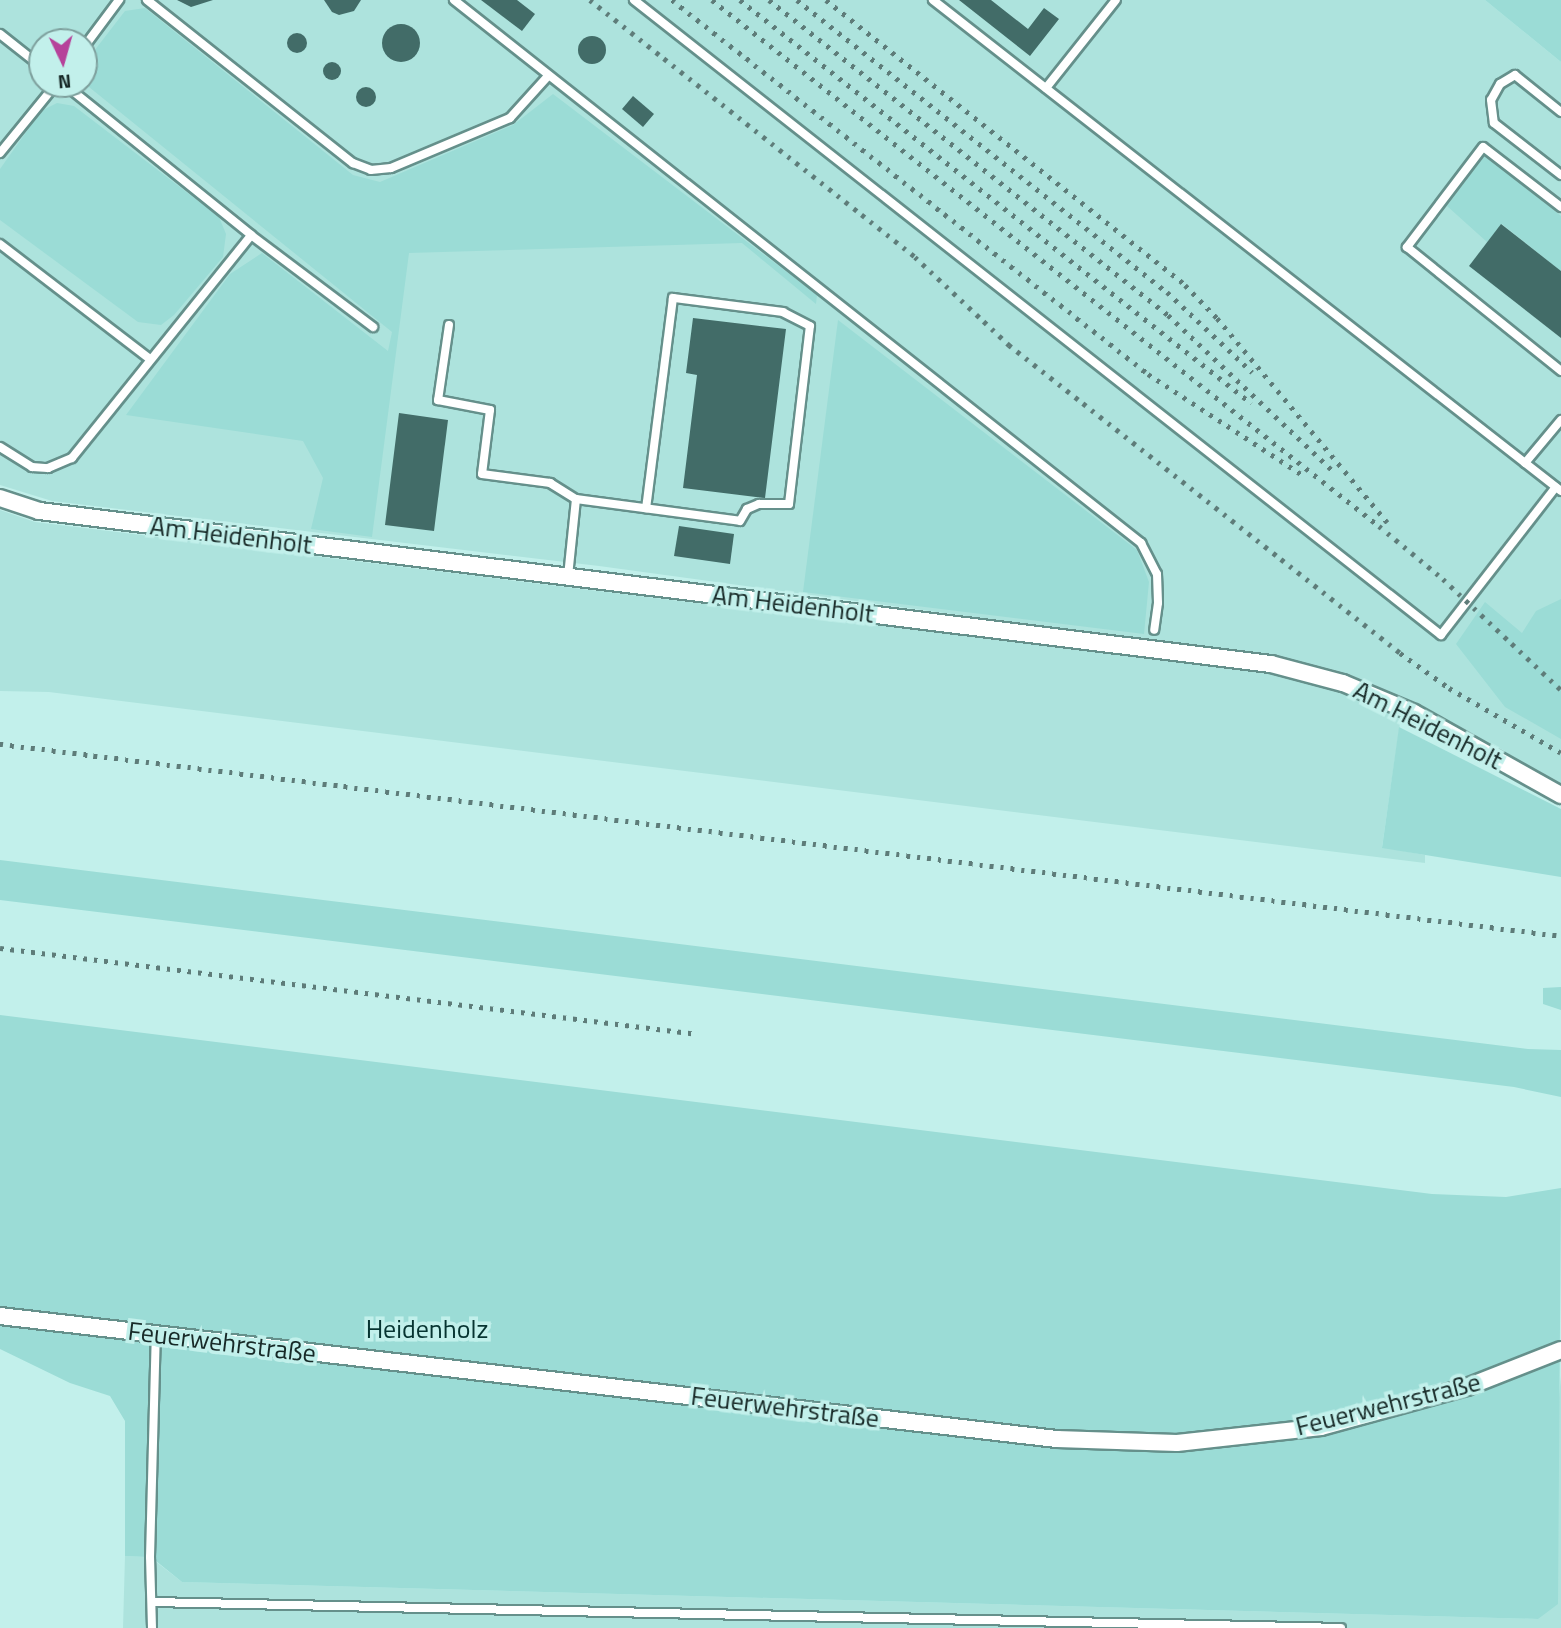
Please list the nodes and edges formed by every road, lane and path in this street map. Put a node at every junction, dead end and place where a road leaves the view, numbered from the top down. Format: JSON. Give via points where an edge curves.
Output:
{"nodes":[{"id":1,"x":120,"y":0,"type":"edge"},
{"id":2,"x":147,"y":0,"type":"edge"},
{"id":3,"x":454,"y":0,"type":"edge"},
{"id":4,"x":634,"y":0,"type":"edge"},
{"id":5,"x":933,"y":0,"type":"edge"},
{"id":6,"x":1116,"y":0,"type":"edge"},
{"id":7,"x":98,"y":29,"type":"edge"},
{"id":8,"x":0,"y":34,"type":"edge"},
{"id":9,"x":28,"y":56,"type":"edge"},
{"id":10,"x":548,"y":76,"type":"junction"},
{"id":11,"x":1046,"y":88,"type":"junction"},
{"id":12,"x":45,"y":98,"type":"edge"},
{"id":13,"x":81,"y":98,"type":"edge"},
{"id":14,"x":1561,"y":112,"type":"edge"},
{"id":15,"x":0,"y":153,"type":"edge"},
{"id":16,"x":1561,"y":175,"type":"edge"},
{"id":17,"x":1561,"y":207,"type":"edge"},
{"id":18,"x":251,"y":235,"type":"junction"},
{"id":19,"x":0,"y":244,"type":"edge"},
{"id":20,"x":449,"y":325,"type":"dead end"},
{"id":21,"x":373,"y":327,"type":"dead end"},
{"id":22,"x":150,"y":359,"type":"junction"},
{"id":23,"x":1561,"y":371,"type":"edge"},
{"id":24,"x":1561,"y":420,"type":"edge"},
{"id":25,"x":0,"y":447,"type":"edge"},
{"id":26,"x":1525,"y":463,"type":"junction"},
{"id":27,"x":1558,"y":489,"type":"edge"},
{"id":28,"x":0,"y":498,"type":"edge"},
{"id":29,"x":576,"y":499,"type":"junction"},
{"id":30,"x":646,"y":508,"type":"junction"},
{"id":31,"x":568,"y":576,"type":"junction"},
{"id":32,"x":1154,"y":630,"type":"dead end"},
{"id":33,"x":1561,"y":795,"type":"edge"},
{"id":34,"x":0,"y":1317,"type":"edge"},
{"id":35,"x":156,"y":1335,"type":"junction"},
{"id":36,"x":1561,"y":1350,"type":"edge"},
{"id":37,"x":152,"y":1602,"type":"junction"},
{"id":38,"x":152,"y":1628,"type":"edge"},
{"id":39,"x":1340,"y":1628,"type":"edge"}],
"edges":[{"from":1,"to":7,"type":"lane"},
{"from":2,"to":10,"type":"lane","via":[[353,163],[371,170],[391,168],[510,118]]},
{"from":3,"to":10,"type":"lane"},
{"from":4,"to":27,"type":"lane","via":[[1441,635]]},
{"from":5,"to":11,"type":"lane"},
{"from":6,"to":11,"type":"lane"},
{"from":8,"to":9,"type":"lane"},
{"from":10,"to":32,"type":"lane","via":[[1141,543],[1157,574]]},
{"from":11,"to":26,"type":"lane"},
{"from":12,"to":15,"type":"lane"},
{"from":13,"to":18,"type":"lane"},
{"from":14,"to":16,"type":"lane","via":[[1515,75],[1500,84],[1491,100],[1494,123]]},
{"from":17,"to":23,"type":"lane","via":[[1483,147],[1407,247]]},
{"from":18,"to":21,"type":"lane"},
{"from":18,"to":22,"type":"lane"},
{"from":19,"to":22,"type":"lane"},
{"from":20,"to":29,"type":"lane","via":[[438,400],[490,410],[482,474],[550,483]]},
{"from":22,"to":25,"type":"lane","via":[[72,458],[48,468],[32,467]]},
{"from":24,"to":26,"type":"lane"},
{"from":26,"to":27,"type":"lane"},
{"from":28,"to":31,"type":"street","name":"Am Heidenholt","via":[[38,511]]},
{"from":29,"to":30,"type":"lane"},
{"from":29,"to":31,"type":"lane"},
{"from":30,"to":30,"type":"lane","via":[[673,298],[783,312],[810,326],[789,504],[759,504],[747,509],[740,521]]},
{"from":31,"to":33,"type":"street","name":"Am Heidenholt","via":[[1307,672],[1414,713]]},
{"from":34,"to":35,"type":"street","name":"Feuerwehrstraße"},
{"from":35,"to":36,"type":"street","name":"Feuerwehrstraße","via":[[1057,1439],[1177,1443],[1321,1427],[1467,1387]]},
{"from":35,"to":37,"type":"lane"},
{"from":37,"to":38,"type":"lane"},
{"from":37,"to":39,"type":"lane"}]}
